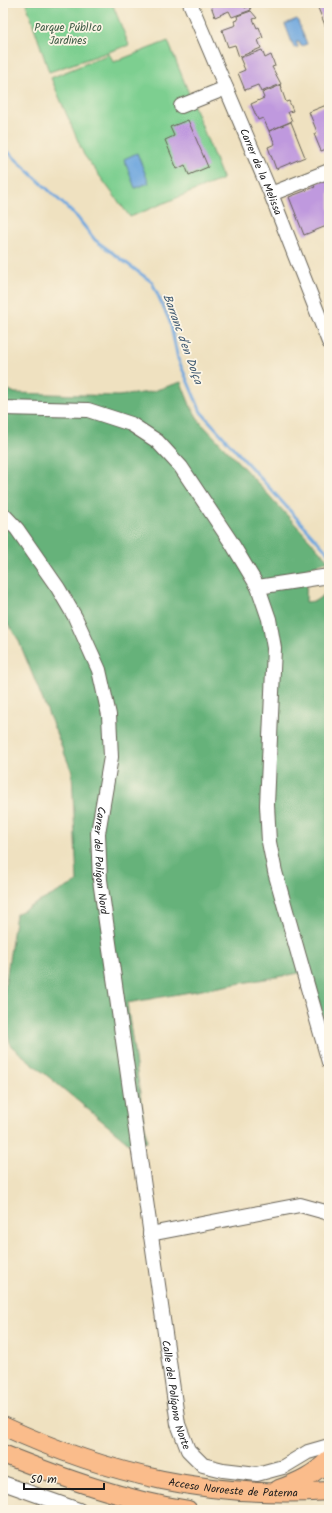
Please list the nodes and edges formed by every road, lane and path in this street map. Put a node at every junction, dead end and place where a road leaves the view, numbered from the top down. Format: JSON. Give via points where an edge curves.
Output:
{"nodes":[{"id":1,"x":190,"y":3,"type":"edge"},
{"id":2,"x":226,"y":88,"type":"junction"},
{"id":3,"x":181,"y":106,"type":"dead end"},
{"id":4,"x":329,"y":171,"type":"edge"},
{"id":5,"x":271,"y":194,"type":"junction"},
{"id":6,"x":329,"y":342,"type":"edge"},
{"id":7,"x":3,"y":408,"type":"edge"},
{"id":8,"x":3,"y":514,"type":"edge"},
{"id":9,"x":329,"y":576,"type":"edge"},
{"id":10,"x":258,"y":587,"type":"junction"},
{"id":11,"x":329,"y":1062,"type":"edge"},
{"id":12,"x":329,"y":1213,"type":"edge"},
{"id":13,"x":150,"y":1234,"type":"junction"},
{"id":14,"x":3,"y":1426,"type":"edge"},
{"id":15,"x":329,"y":1446,"type":"edge"},
{"id":16,"x":3,"y":1454,"type":"edge"},
{"id":17,"x":329,"y":1459,"type":"edge"},
{"id":18,"x":3,"y":1483,"type":"edge"},
{"id":19,"x":329,"y":1491,"type":"edge"},
{"id":20,"x":267,"y":1493,"type":"junction"},
{"id":21,"x":79,"y":1510,"type":"edge"},
{"id":22,"x":188,"y":1510,"type":"edge"}],
"edges":[{"from":1,"to":2,"type":"street","name":"Carrer de la Melissa"},
{"from":2,"to":3,"type":"street"},
{"from":2,"to":5,"type":"street","name":"Carrer de la Melissa"},
{"from":4,"to":5,"type":"street"},
{"from":5,"to":6,"type":"street","name":"Carrer de la Melissa"},
{"from":7,"to":10,"type":"street","via":[[88,410],[131,424],[157,441],[181,467],[193,496]]},
{"from":8,"to":13,"type":"street","name":"Carrer del Polígon Nord","via":[[16,528],[58,588],[75,617],[99,670],[109,716],[111,757],[98,833],[100,880]]},
{"from":9,"to":10,"type":"street"},
{"from":10,"to":11,"type":"street","via":[[269,619],[274,648],[267,805],[269,842],[275,872]]},
{"from":12,"to":13,"type":"street","via":[[300,1205]]},
{"from":13,"to":15,"type":"street","name":"Calle del Polígono Norte","via":[[178,1424],[188,1450],[203,1464],[223,1470],[258,1474],[283,1467],[308,1452]]},
{"from":14,"to":20,"type":"main road","name":"Acceso Noroeste de Paterna","via":[[55,1449],[135,1475],[217,1490]]},
{"from":16,"to":22,"type":"main road","via":[[95,1488]]},
{"from":17,"to":20,"type":"main road","via":[[314,1473]]},
{"from":18,"to":21,"type":"street"},
{"from":19,"to":20,"type":"main road","name":"Acceso Noroeste de Paterna"}]}
